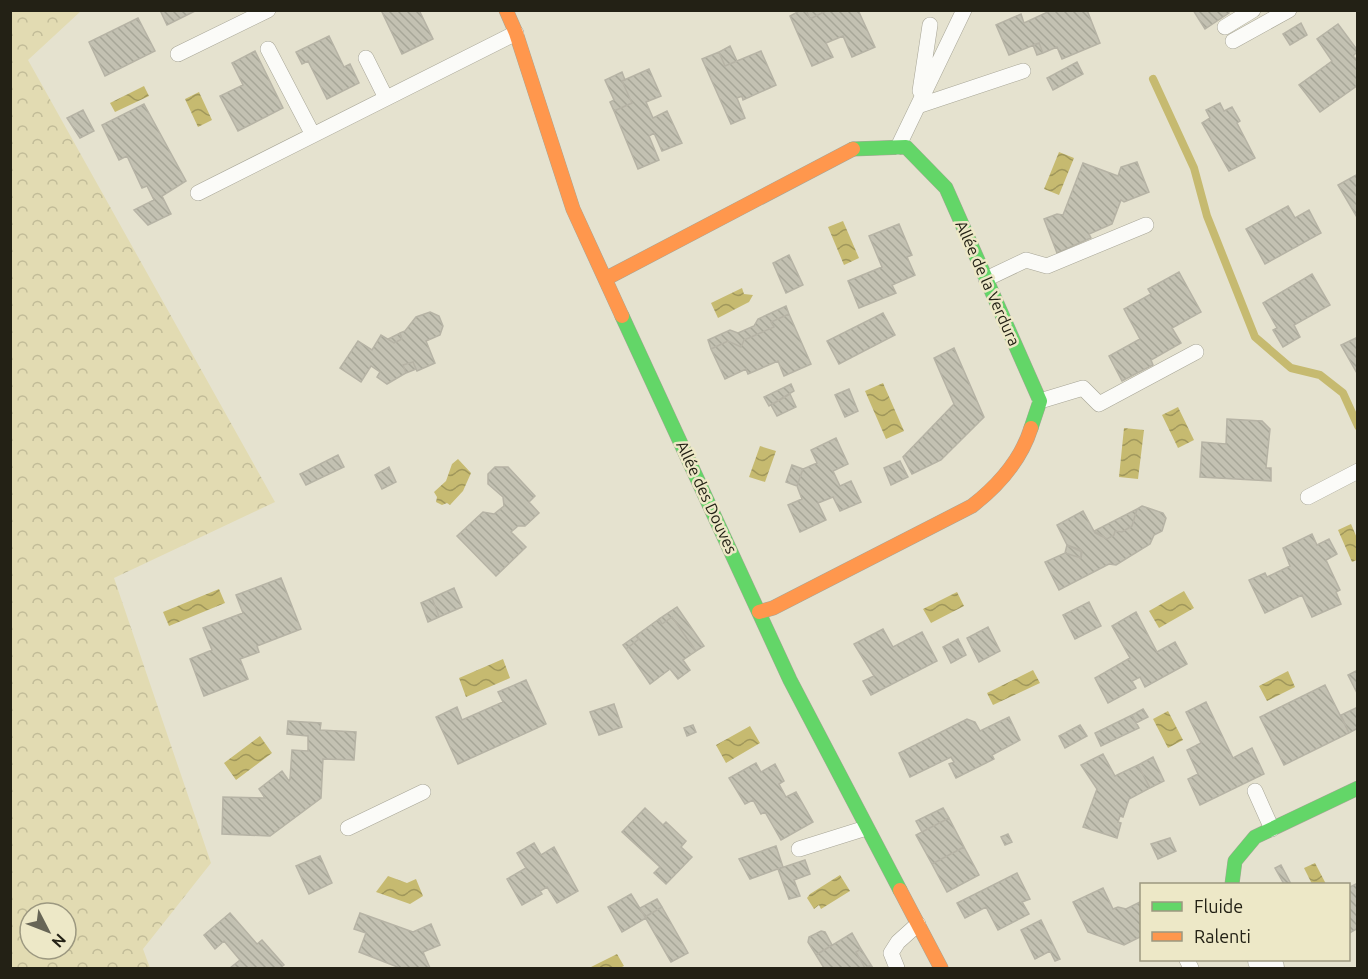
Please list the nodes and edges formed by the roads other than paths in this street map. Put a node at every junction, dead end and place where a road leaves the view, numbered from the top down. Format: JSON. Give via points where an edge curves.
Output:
{"nodes":[{"id":1,"x":267,"y":10,"type":"edge"},
{"id":2,"x":506,"y":10,"type":"edge"},
{"id":3,"x":964,"y":10,"type":"edge"},
{"id":4,"x":1253,"y":10,"type":"edge"},
{"id":5,"x":1289,"y":10,"type":"edge"},
{"id":6,"x":930,"y":25,"type":"dead end"},
{"id":7,"x":1225,"y":27,"type":"dead end"},
{"id":8,"x":516,"y":33,"type":"junction"},
{"id":9,"x":1233,"y":41,"type":"dead end"},
{"id":10,"x":268,"y":49,"type":"dead end"},
{"id":11,"x":178,"y":54,"type":"dead end"},
{"id":12,"x":366,"y":58,"type":"dead end"},
{"id":13,"x":1023,"y":71,"type":"dead end"},
{"id":14,"x":386,"y":98,"type":"junction"},
{"id":15,"x":918,"y":106,"type":"junction"},
{"id":16,"x":313,"y":135,"type":"junction"},
{"id":17,"x":898,"y":147,"type":"junction"},
{"id":18,"x":198,"y":193,"type":"dead end"},
{"id":19,"x":1146,"y":225,"type":"dead end"},
{"id":20,"x":605,"y":279,"type":"junction"},
{"id":21,"x":986,"y":279,"type":"junction"},
{"id":22,"x":1196,"y":352,"type":"dead end"},
{"id":23,"x":1040,"y":401,"type":"junction"},
{"id":24,"x":1358,"y":471,"type":"edge"},
{"id":25,"x":1308,"y":497,"type":"dead end"},
{"id":26,"x":759,"y":612,"type":"junction"},
{"id":27,"x":1255,"y":791,"type":"dead end"},
{"id":28,"x":423,"y":792,"type":"dead end"},
{"id":29,"x":1356,"y":794,"type":"edge"},
{"id":30,"x":348,"y":828,"type":"dead end"},
{"id":31,"x":866,"y":828,"type":"junction"},
{"id":32,"x":1272,"y":829,"type":"junction"},
{"id":33,"x":799,"y":849,"type":"dead end"},
{"id":34,"x":1232,"y":883,"type":"edge"},
{"id":35,"x":918,"y":924,"type":"junction"},
{"id":36,"x":897,"y":969,"type":"edge"},
{"id":37,"x":941,"y":969,"type":"edge"}],
"edges":[{"from":1,"to":11,"type":"lane"},
{"from":2,"to":8,"type":"street","name":"Allée des Douves"},
{"from":3,"to":15,"type":"lane"},
{"from":4,"to":7,"type":"lane"},
{"from":5,"to":9,"type":"lane"},
{"from":6,"to":15,"type":"lane"},
{"from":8,"to":14,"type":"lane"},
{"from":8,"to":20,"type":"street","name":"Allée des Douves","via":[[573,208]]},
{"from":10,"to":16,"type":"lane"},
{"from":12,"to":14,"type":"lane"},
{"from":13,"to":15,"type":"lane"},
{"from":14,"to":16,"type":"lane"},
{"from":15,"to":17,"type":"lane"},
{"from":16,"to":18,"type":"lane"},
{"from":17,"to":20,"type":"street","via":[[857,147]]},
{"from":17,"to":21,"type":"street","name":"Allée de la Verdura","via":[[906,147],[946,188]]},
{"from":19,"to":21,"type":"lane","via":[[1047,266],[1026,260]]},
{"from":20,"to":26,"type":"street","name":"Allée des Douves"},
{"from":21,"to":23,"type":"street","name":"Allée de la Verdura"},
{"from":22,"to":23,"type":"lane","via":[[1099,404],[1083,388]]},
{"from":23,"to":26,"type":"street","via":[[1023,453],[972,506]]},
{"from":24,"to":25,"type":"lane"},
{"from":26,"to":31,"type":"street","name":"Allée des Douves"},
{"from":27,"to":32,"type":"lane"},
{"from":28,"to":30,"type":"lane"},
{"from":29,"to":32,"type":"street"},
{"from":31,"to":33,"type":"lane"},
{"from":31,"to":35,"type":"street","name":"Allée des Douves"},
{"from":32,"to":34,"type":"street","via":[[1255,837],[1235,861]]},
{"from":35,"to":36,"type":"lane","via":[[897,942],[891,953]]},
{"from":35,"to":37,"type":"street","name":"Allée des Douves"}]}
